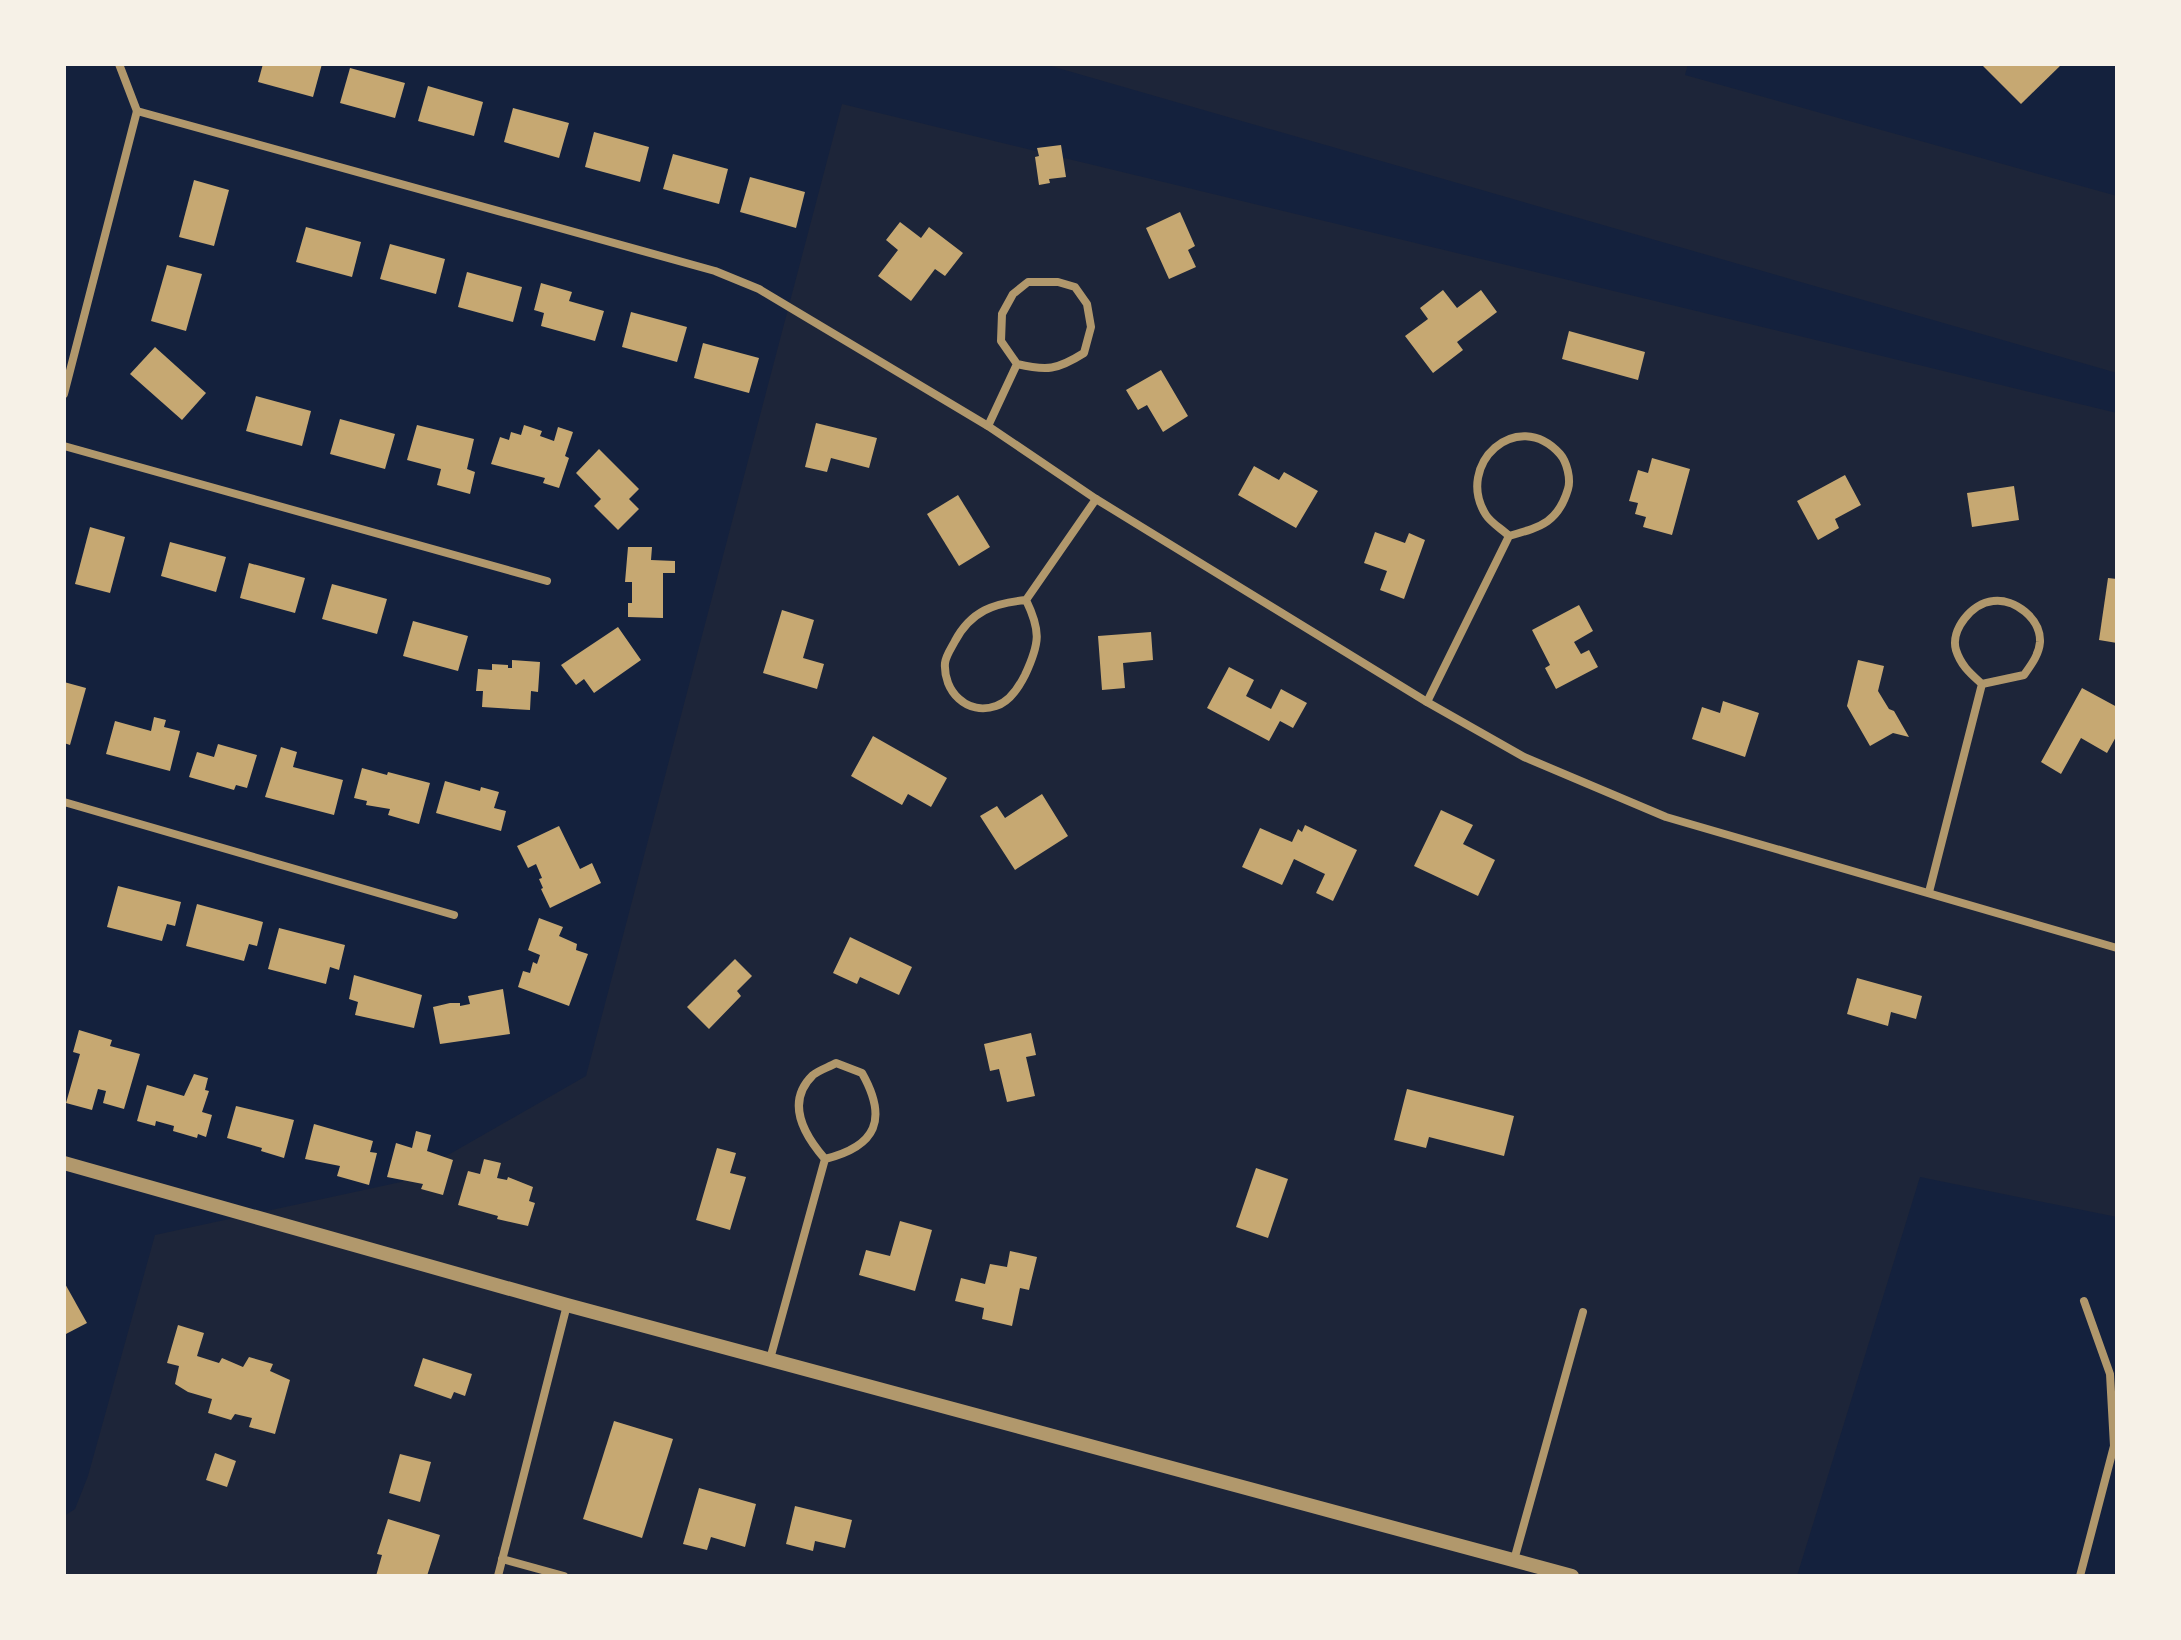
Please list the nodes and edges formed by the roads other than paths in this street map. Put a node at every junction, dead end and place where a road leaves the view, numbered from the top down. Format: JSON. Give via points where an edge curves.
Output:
{"nodes":[{"id":1,"x":119,"y":64,"type":"edge"},
{"id":2,"x":137,"y":111,"type":"junction"},
{"id":3,"x":1017,"y":364,"type":"junction"},
{"id":4,"x":64,"y":394,"type":"edge"},
{"id":5,"x":988,"y":426,"type":"junction"},
{"id":6,"x":64,"y":446,"type":"edge"},
{"id":7,"x":1096,"y":499,"type":"junction"},
{"id":8,"x":1509,"y":536,"type":"junction"},
{"id":9,"x":547,"y":581,"type":"dead end"},
{"id":10,"x":1026,"y":600,"type":"junction"},
{"id":11,"x":1982,"y":684,"type":"junction"},
{"id":12,"x":1427,"y":702,"type":"junction"},
{"id":13,"x":64,"y":802,"type":"edge"},
{"id":14,"x":1929,"y":892,"type":"junction"},
{"id":15,"x":454,"y":915,"type":"dead end"},
{"id":16,"x":2117,"y":948,"type":"edge"},
{"id":17,"x":825,"y":1159,"type":"junction"},
{"id":18,"x":64,"y":1163,"type":"edge"},
{"id":19,"x":2084,"y":1301,"type":"dead end"},
{"id":20,"x":567,"y":1305,"type":"junction"},
{"id":21,"x":1583,"y":1312,"type":"dead end"},
{"id":22,"x":770,"y":1359,"type":"junction"},
{"id":23,"x":502,"y":1559,"type":"junction"},
{"id":24,"x":1514,"y":1560,"type":"junction"},
{"id":25,"x":498,"y":1576,"type":"edge"},
{"id":26,"x":564,"y":1576,"type":"edge"},
{"id":27,"x":1572,"y":1576,"type":"edge"},
{"id":28,"x":2080,"y":1576,"type":"edge"}],
"edges":[{"from":1,"to":2,"type":"street"},
{"from":2,"to":4,"type":"street"},
{"from":2,"to":5,"type":"street","via":[[715,271],[759,289]]},
{"from":3,"to":3,"type":"street","via":[[1001,341],[1002,314],[1013,294],[1028,282],[1075,287],[1087,304],[1091,327],[1084,353],[1063,366],[1042,370]]},
{"from":3,"to":5,"type":"street"},
{"from":5,"to":7,"type":"street"},
{"from":6,"to":9,"type":"street"},
{"from":7,"to":10,"type":"street"},
{"from":7,"to":12,"type":"street"},
{"from":8,"to":8,"type":"street","via":[[1487,516],[1477,495],[1479,470],[1493,447],[1516,436],[1536,436],[1564,458],[1570,483],[1564,504],[1548,523]]},
{"from":8,"to":12,"type":"street"},
{"from":10,"to":10,"type":"street","via":[[1038,625],[1035,654],[1019,688],[997,706],[975,708],[954,696],[945,660],[964,624],[997,603]]},
{"from":11,"to":11,"type":"street","via":[[2024,675],[2035,660],[2040,640],[2036,625],[2014,605],[1993,600],[1961,621],[1955,647],[1963,667]]},
{"from":11,"to":14,"type":"street"},
{"from":12,"to":14,"type":"street","via":[[1524,757],[1666,817]]},
{"from":13,"to":15,"type":"street"},
{"from":14,"to":16,"type":"street"},
{"from":17,"to":17,"type":"street","via":[[806,1137],[800,1095],[814,1074],[836,1063],[862,1073],[878,1114],[868,1136],[849,1153]]},
{"from":17,"to":22,"type":"street"},
{"from":18,"to":20,"type":"street"},
{"from":19,"to":28,"type":"street","via":[[2110,1374],[2114,1446]]},
{"from":20,"to":22,"type":"street"},
{"from":20,"to":23,"type":"street"},
{"from":21,"to":24,"type":"street"},
{"from":22,"to":24,"type":"street"},
{"from":23,"to":25,"type":"street"},
{"from":23,"to":26,"type":"street"},
{"from":24,"to":27,"type":"street"}]}
